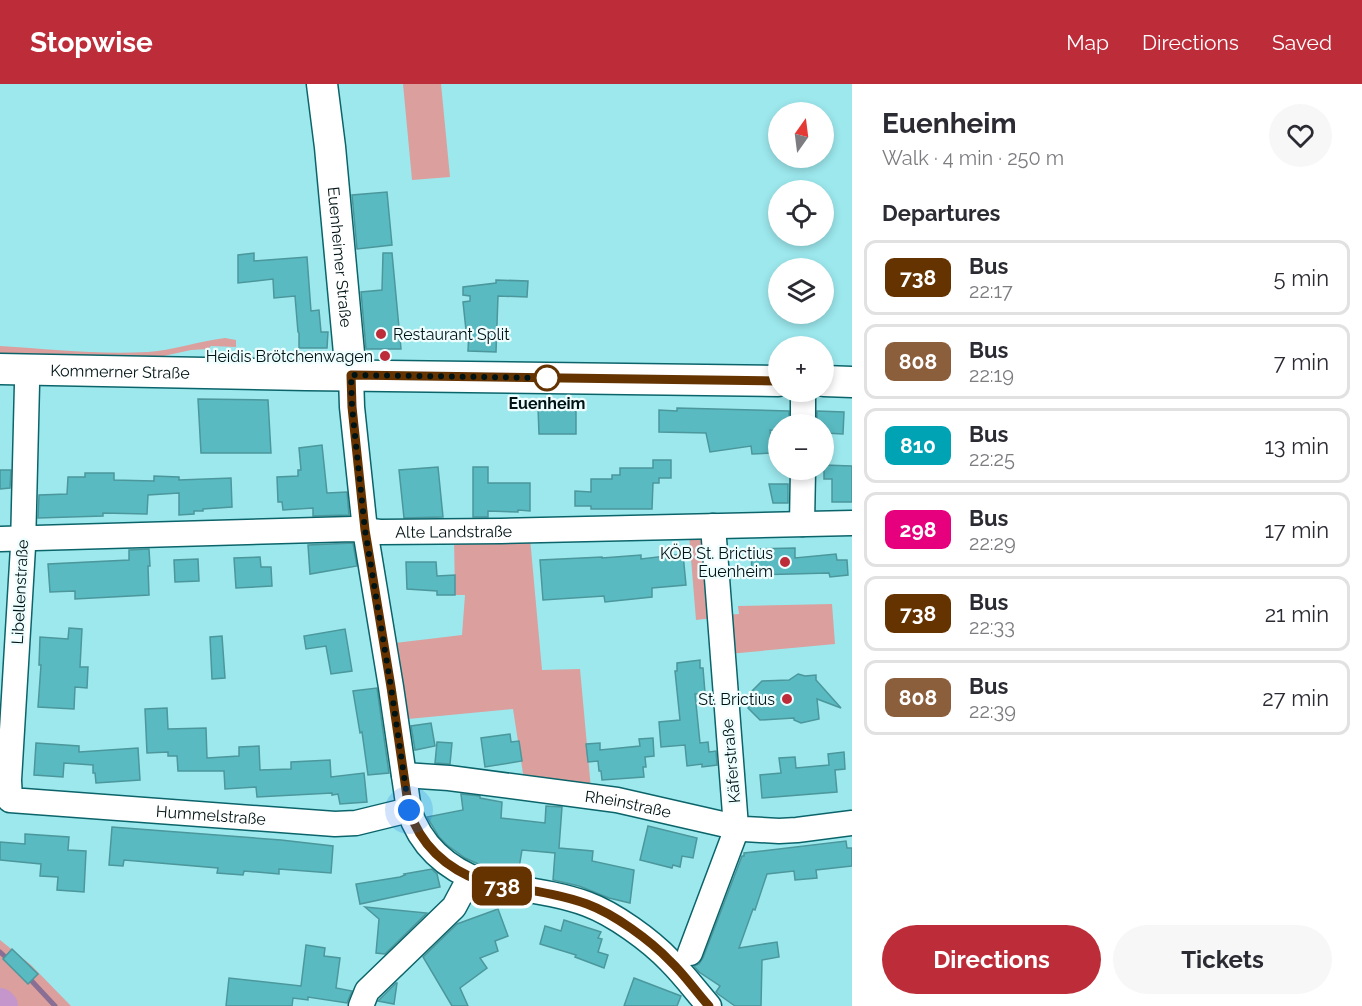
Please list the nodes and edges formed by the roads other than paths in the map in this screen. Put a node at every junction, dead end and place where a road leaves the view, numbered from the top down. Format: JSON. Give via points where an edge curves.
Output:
{"nodes":[{"id":1,"x":322,"y":84,"type":"edge"},
{"id":2,"x":0,"y":369,"type":"edge"},
{"id":3,"x":351,"y":375,"type":"junction"},
{"id":4,"x":768,"y":381,"type":"edge"},
{"id":5,"x":834,"y":381,"type":"edge"},
{"id":6,"x":852,"y":382,"type":"edge"},
{"id":7,"x":27,"y":384,"type":"dead end"},
{"id":8,"x":803,"y":480,"type":"edge"},
{"id":9,"x":852,"y":523,"type":"edge"},
{"id":10,"x":802,"y":524,"type":"junction"},
{"id":11,"x":713,"y":526,"type":"junction"},
{"id":12,"x":365,"y":530,"type":"junction"},
{"id":13,"x":12,"y":539,"type":"edge"},
{"id":14,"x":404,"y":775,"type":"junction"},
{"id":15,"x":10,"y":800,"type":"joint"},
{"id":16,"x":409,"y":810,"type":"junction"},
{"id":17,"x":852,"y":823,"type":"edge"},
{"id":18,"x":736,"y":827,"type":"junction"},
{"id":19,"x":470,"y":877,"type":"junction"},
{"id":20,"x":690,"y":953,"type":"dead end"},
{"id":21,"x":702,"y":1003,"type":"edge"},
{"id":22,"x":361,"y":1006,"type":"edge"}],
"edges":[{"from":1,"to":3,"type":"main road","name":"Euenheimer Straße"},
{"from":2,"to":3,"type":"main road","name":"Kommerner Straße"},
{"from":3,"to":4,"type":"main road","name":"Kommerner Straße"},
{"from":3,"to":12,"type":"street","name":"Euenheimer Straße"},
{"from":5,"to":6,"type":"main road"},
{"from":7,"to":13,"type":"street","name":"Libellenstraße"},
{"from":8,"to":10,"type":"street"},
{"from":9,"to":10,"type":"street","name":"Alte Landstraße"},
{"from":10,"to":11,"type":"street","name":"Alte Landstraße"},
{"from":11,"to":12,"type":"street","name":"Alte Landstraße"},
{"from":11,"to":18,"type":"street","name":"Käferstraße"},
{"from":12,"to":13,"type":"street","name":"Alte Landstraße"},
{"from":12,"to":14,"type":"street","name":"Euenheimer Straße"},
{"from":13,"to":15,"type":"street","name":"Libellenstraße"},
{"from":14,"to":16,"type":"street","name":"Euenheimer Straße"},
{"from":14,"to":18,"type":"street","name":"Rheinstraße","via":[[617,800]]},
{"from":15,"to":16,"type":"street","name":"Hummelstraße","via":[[335,825]]},
{"from":16,"to":19,"type":"street","name":"Euenheimer Straße","via":[[419,833],[439,858]]},
{"from":17,"to":18,"type":"street","name":"Rheinstraße","via":[[778,831]]},
{"from":18,"to":20,"type":"street","name":"Käferstraße"},
{"from":19,"to":21,"type":"street","name":"Euenheimer Straße","via":[[572,900],[604,912],[671,961]]},
{"from":19,"to":22,"type":"street","via":[[454,907],[367,991]]}]}
